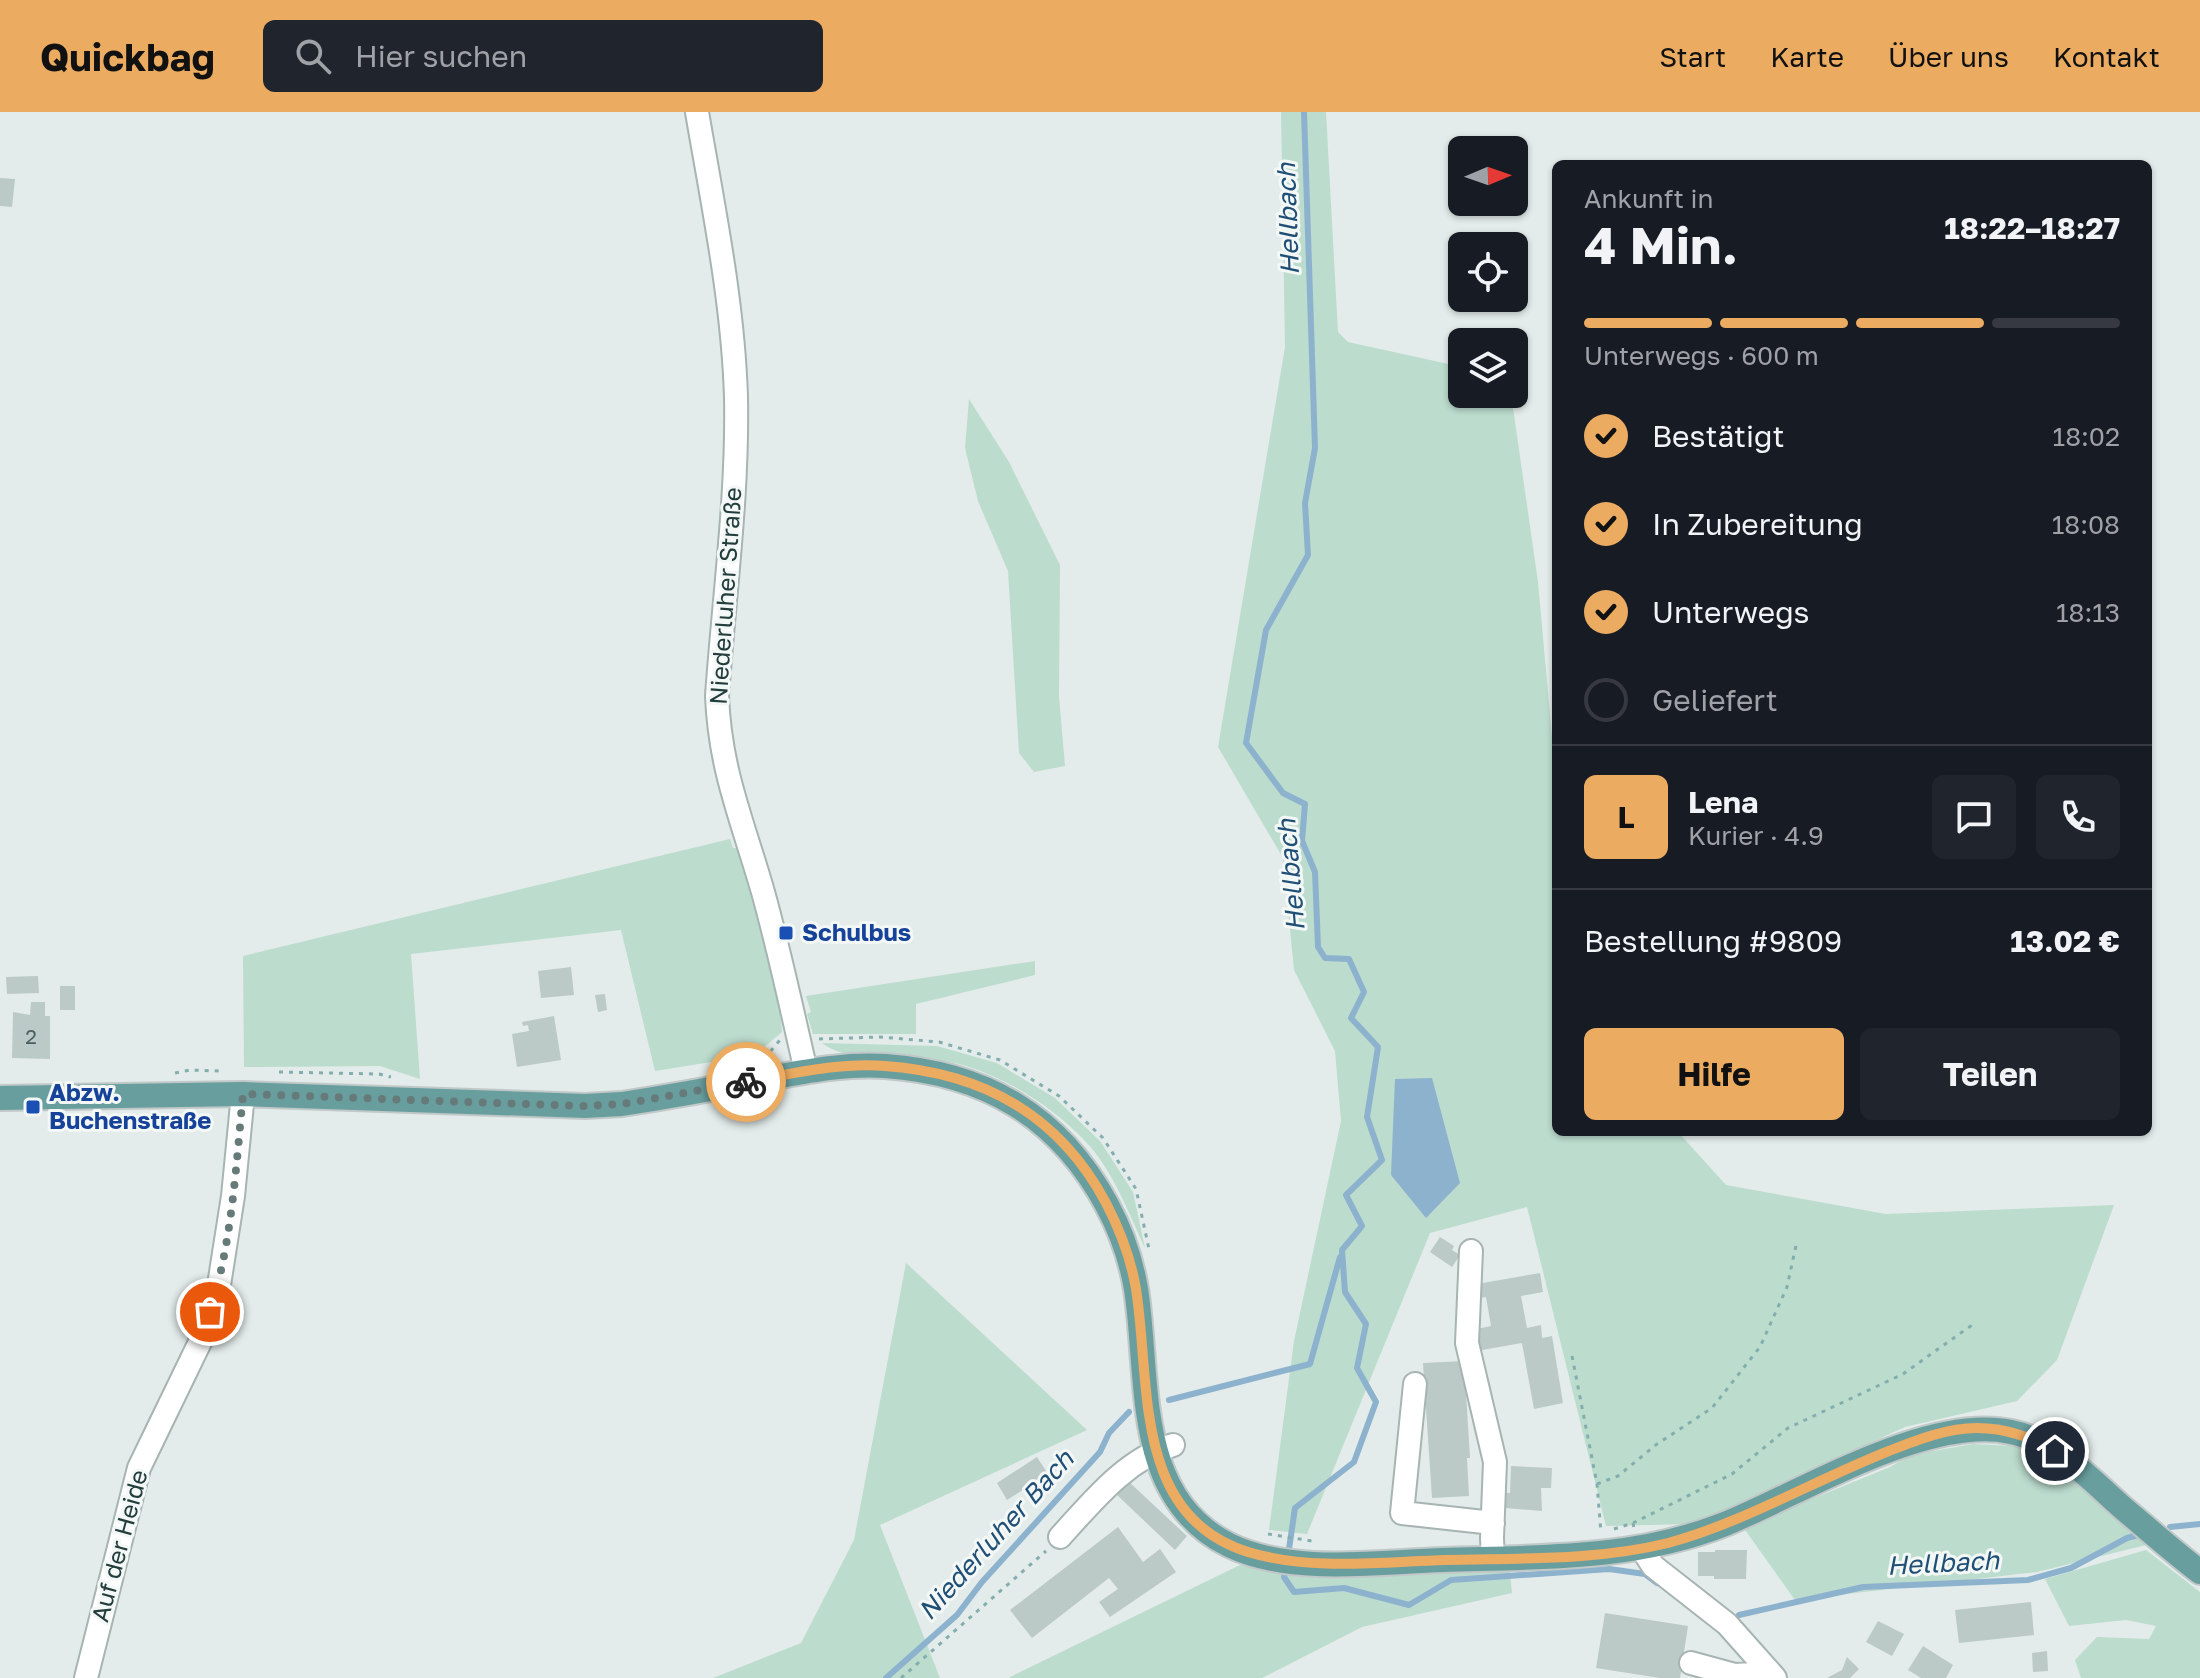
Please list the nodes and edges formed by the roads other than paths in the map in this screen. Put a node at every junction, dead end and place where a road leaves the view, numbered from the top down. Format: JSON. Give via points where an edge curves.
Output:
{"nodes":[{"id":1,"x":697,"y":112,"type":"edge"},
{"id":2,"x":806,"y":1071,"type":"junction"},
{"id":3,"x":243,"y":1094,"type":"junction"},
{"id":4,"x":0,"y":1098,"type":"edge"},
{"id":5,"x":1471,"y":1251,"type":"dead end"},
{"id":6,"x":1415,"y":1384,"type":"dead end"},
{"id":7,"x":1159,"y":1441,"type":"junction"},
{"id":8,"x":1493,"y":1523,"type":"junction"},
{"id":9,"x":1060,"y":1537,"type":"road end"},
{"id":10,"x":1642,"y":1549,"type":"junction"},
{"id":11,"x":1493,"y":1559,"type":"junction"},
{"id":12,"x":2200,"y":1572,"type":"edge"},
{"id":13,"x":1691,"y":1663,"type":"dead end"},
{"id":14,"x":1773,"y":1675,"type":"edge"},
{"id":15,"x":86,"y":1678,"type":"edge"}],
"edges":[{"from":1,"to":2,"type":"street","name":"Niederluher Straße","via":[[729,304],[736,398],[719,735],[788,983]]},
{"from":2,"to":3,"type":"main road","via":[[585,1106]]},
{"from":2,"to":7,"type":"main road","via":[[884,1066],[961,1079],[1011,1101],[1055,1133],[1089,1174],[1126,1249],[1136,1291],[1144,1388]]},
{"from":3,"to":4,"type":"main road"},
{"from":3,"to":15,"type":"street","name":"Auf der Heide","via":[[219,1285],[202,1338],[139,1468]]},
{"from":5,"to":8,"type":"street","via":[[1467,1343],[1495,1462]]},
{"from":6,"to":8,"type":"street","via":[[1402,1513]]},
{"from":7,"to":9,"type":"street","via":[[1108,1484]]},
{"from":7,"to":11,"type":"main road","via":[[1172,1489],[1199,1524],[1233,1547],[1284,1548],[1357,1564]]},
{"from":8,"to":11,"type":"street"},
{"from":10,"to":11,"type":"main road"},
{"from":10,"to":12,"type":"main road","via":[[1724,1524],[1906,1444],[1976,1428],[2015,1432],[2055,1451]]},
{"from":10,"to":14,"type":"street","via":[[1653,1566],[1727,1624]]},
{"from":13,"to":14,"type":"street","via":[[1735,1675]]}]}
